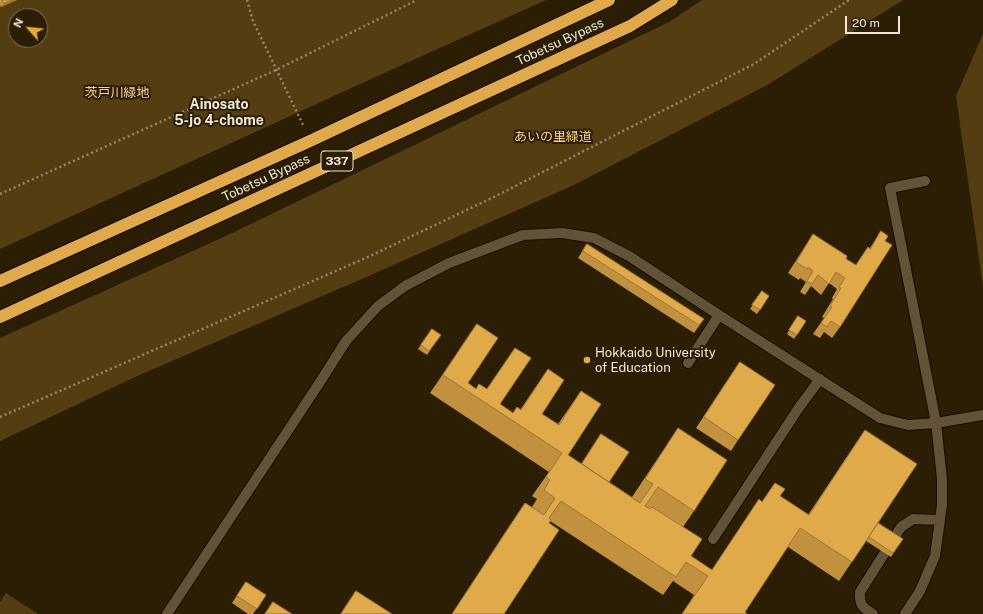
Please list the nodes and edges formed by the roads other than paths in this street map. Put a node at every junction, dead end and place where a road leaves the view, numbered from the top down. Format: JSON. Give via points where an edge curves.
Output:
{"nodes":[{"id":1,"x":610,"y":0,"type":"edge"},
{"id":2,"x":672,"y":0,"type":"edge"},
{"id":3,"x":925,"y":181,"type":"dead end"},
{"id":4,"x":0,"y":281,"type":"edge"},
{"id":5,"x":719,"y":315,"type":"junction"},
{"id":6,"x":0,"y":317,"type":"edge"},
{"id":7,"x":688,"y":362,"type":"dead end"},
{"id":8,"x":820,"y":379,"type":"junction"},
{"id":9,"x":983,"y":415,"type":"edge"},
{"id":10,"x":936,"y":423,"type":"junction"},
{"id":11,"x":940,"y":520,"type":"junction"},
{"id":12,"x":713,"y":539,"type":"dead end"},
{"id":13,"x":167,"y":614,"type":"edge"},
{"id":14,"x":873,"y":614,"type":"edge"},
{"id":15,"x":905,"y":614,"type":"edge"}],
"edges":[{"from":1,"to":4,"type":"highway","name":"Tobetsu Bypass","number":"337","via":[[310,141]]},
{"from":2,"to":6,"type":"highway","name":"Tobetsu Bypass","number":"337","via":[[630,26]]},
{"from":3,"to":10,"type":"lane","via":[[890,188]]},
{"from":5,"to":7,"type":"lane"},
{"from":5,"to":8,"type":"lane"},
{"from":5,"to":13,"type":"lane","via":[[629,256],[594,238],[562,233],[523,235],[449,263],[405,286],[378,306],[346,341]]},
{"from":8,"to":10,"type":"lane","via":[[880,418],[908,425]]},
{"from":8,"to":12,"type":"lane"},
{"from":9,"to":10,"type":"lane"},
{"from":10,"to":11,"type":"lane","via":[[942,479]]},
{"from":11,"to":14,"type":"lane","via":[[913,518],[901,527],[860,592],[864,608]]},
{"from":11,"to":15,"type":"lane","via":[[935,556],[920,591]]}]}
